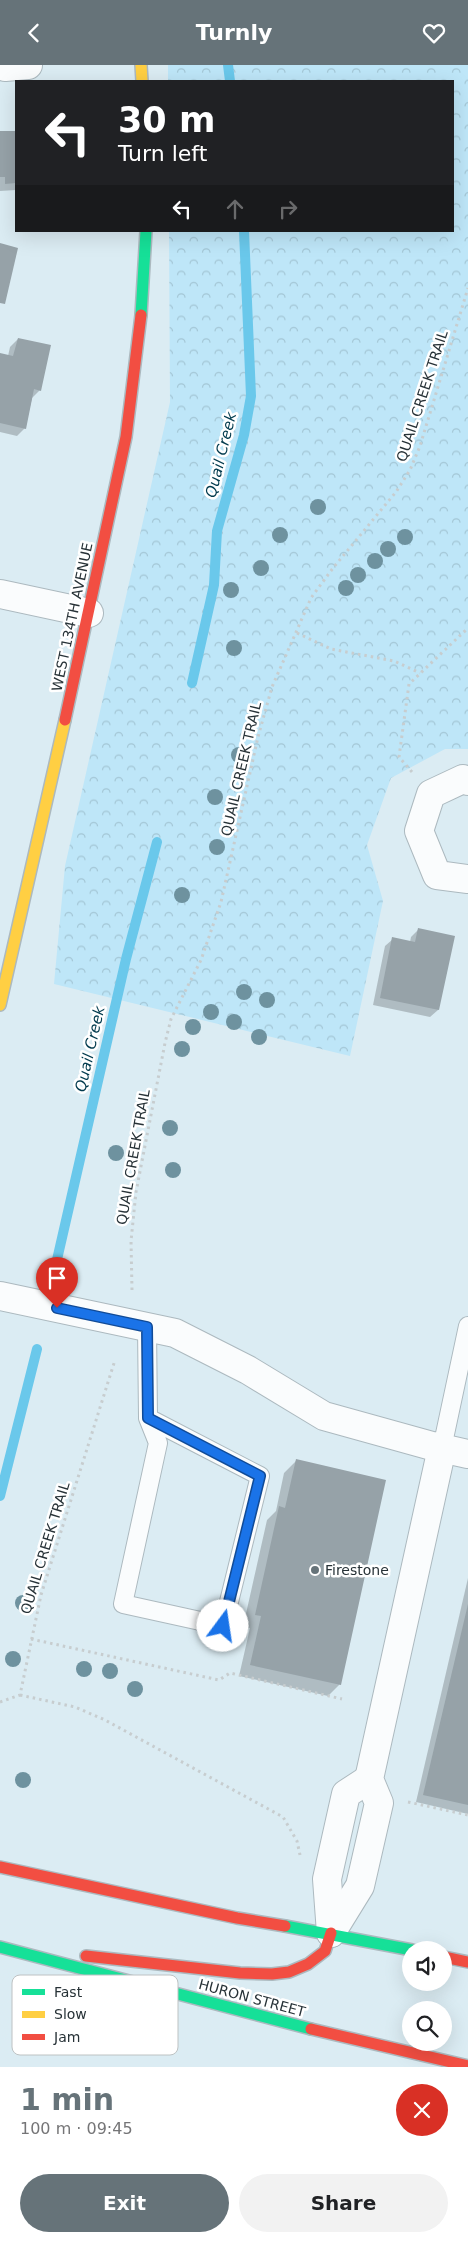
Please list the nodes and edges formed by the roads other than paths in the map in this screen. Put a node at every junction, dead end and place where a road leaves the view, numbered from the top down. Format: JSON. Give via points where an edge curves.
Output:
{"nodes":[{"id":1,"x":141,"y":65,"type":"edge"},
{"id":2,"x":142,"y":80,"type":"edge"},
{"id":3,"x":146,"y":232,"type":"edge"},
{"id":4,"x":0,"y":594,"type":"edge"},
{"id":5,"x":89,"y":613,"type":"junction"},
{"id":6,"x":468,"y":781,"type":"edge"},
{"id":7,"x":468,"y":879,"type":"edge"},
{"id":8,"x":0,"y":1005,"type":"edge"},
{"id":9,"x":0,"y":1296,"type":"edge"},
{"id":10,"x":468,"y":1326,"type":"edge"},
{"id":11,"x":147,"y":1327,"type":"junction"},
{"id":12,"x":148,"y":1418,"type":"junction"},
{"id":13,"x":455,"y":1451,"type":"edge"},
{"id":14,"x":0,"y":1867,"type":"edge"},
{"id":15,"x":331,"y":1933,"type":"junction"},
{"id":16,"x":0,"y":1947,"type":"edge"},
{"id":17,"x":402,"y":1948,"type":"edge"},
{"id":18,"x":452,"y":1959,"type":"edge"},
{"id":19,"x":468,"y":1962,"type":"edge"},
{"id":20,"x":105,"y":1975,"type":"edge"},
{"id":21,"x":178,"y":1994,"type":"edge"},
{"id":22,"x":468,"y":2066,"type":"edge"}],
"edges":[{"from":1,"to":2,"type":"main road"},
{"from":3,"to":5,"type":"main road","name":"WEST 134TH AVENUE","via":[[133,395]]},
{"from":4,"to":5,"type":"street"},
{"from":5,"to":8,"type":"main road","name":"WEST 134TH AVENUE"},
{"from":6,"to":7,"type":"street","via":[[463,779],[430,794],[419,831],[437,875]]},
{"from":9,"to":11,"type":"street"},
{"from":10,"to":13,"type":"lane"},
{"from":11,"to":12,"type":"lane"},
{"from":11,"to":13,"type":"street","via":[[175,1333],[248,1370],[324,1416]]},
{"from":12,"to":12,"type":"lane","via":[[158,1443],[123,1604],[223,1626],[260,1476]]},
{"from":13,"to":15,"type":"street","via":[[369,1779],[346,1794],[327,1879]]},
{"from":14,"to":15,"type":"main road","via":[[237,1918]]},
{"from":15,"to":16,"type":"main road","via":[[325,1951],[308,1964],[289,1972],[272,1974]]},
{"from":15,"to":17,"type":"main road"},
{"from":16,"to":20,"type":"main road","name":"HURON STREET"},
{"from":18,"to":19,"type":"main road"},
{"from":21,"to":22,"type":"main road","name":"HURON STREET","via":[[324,2033]]}]}
